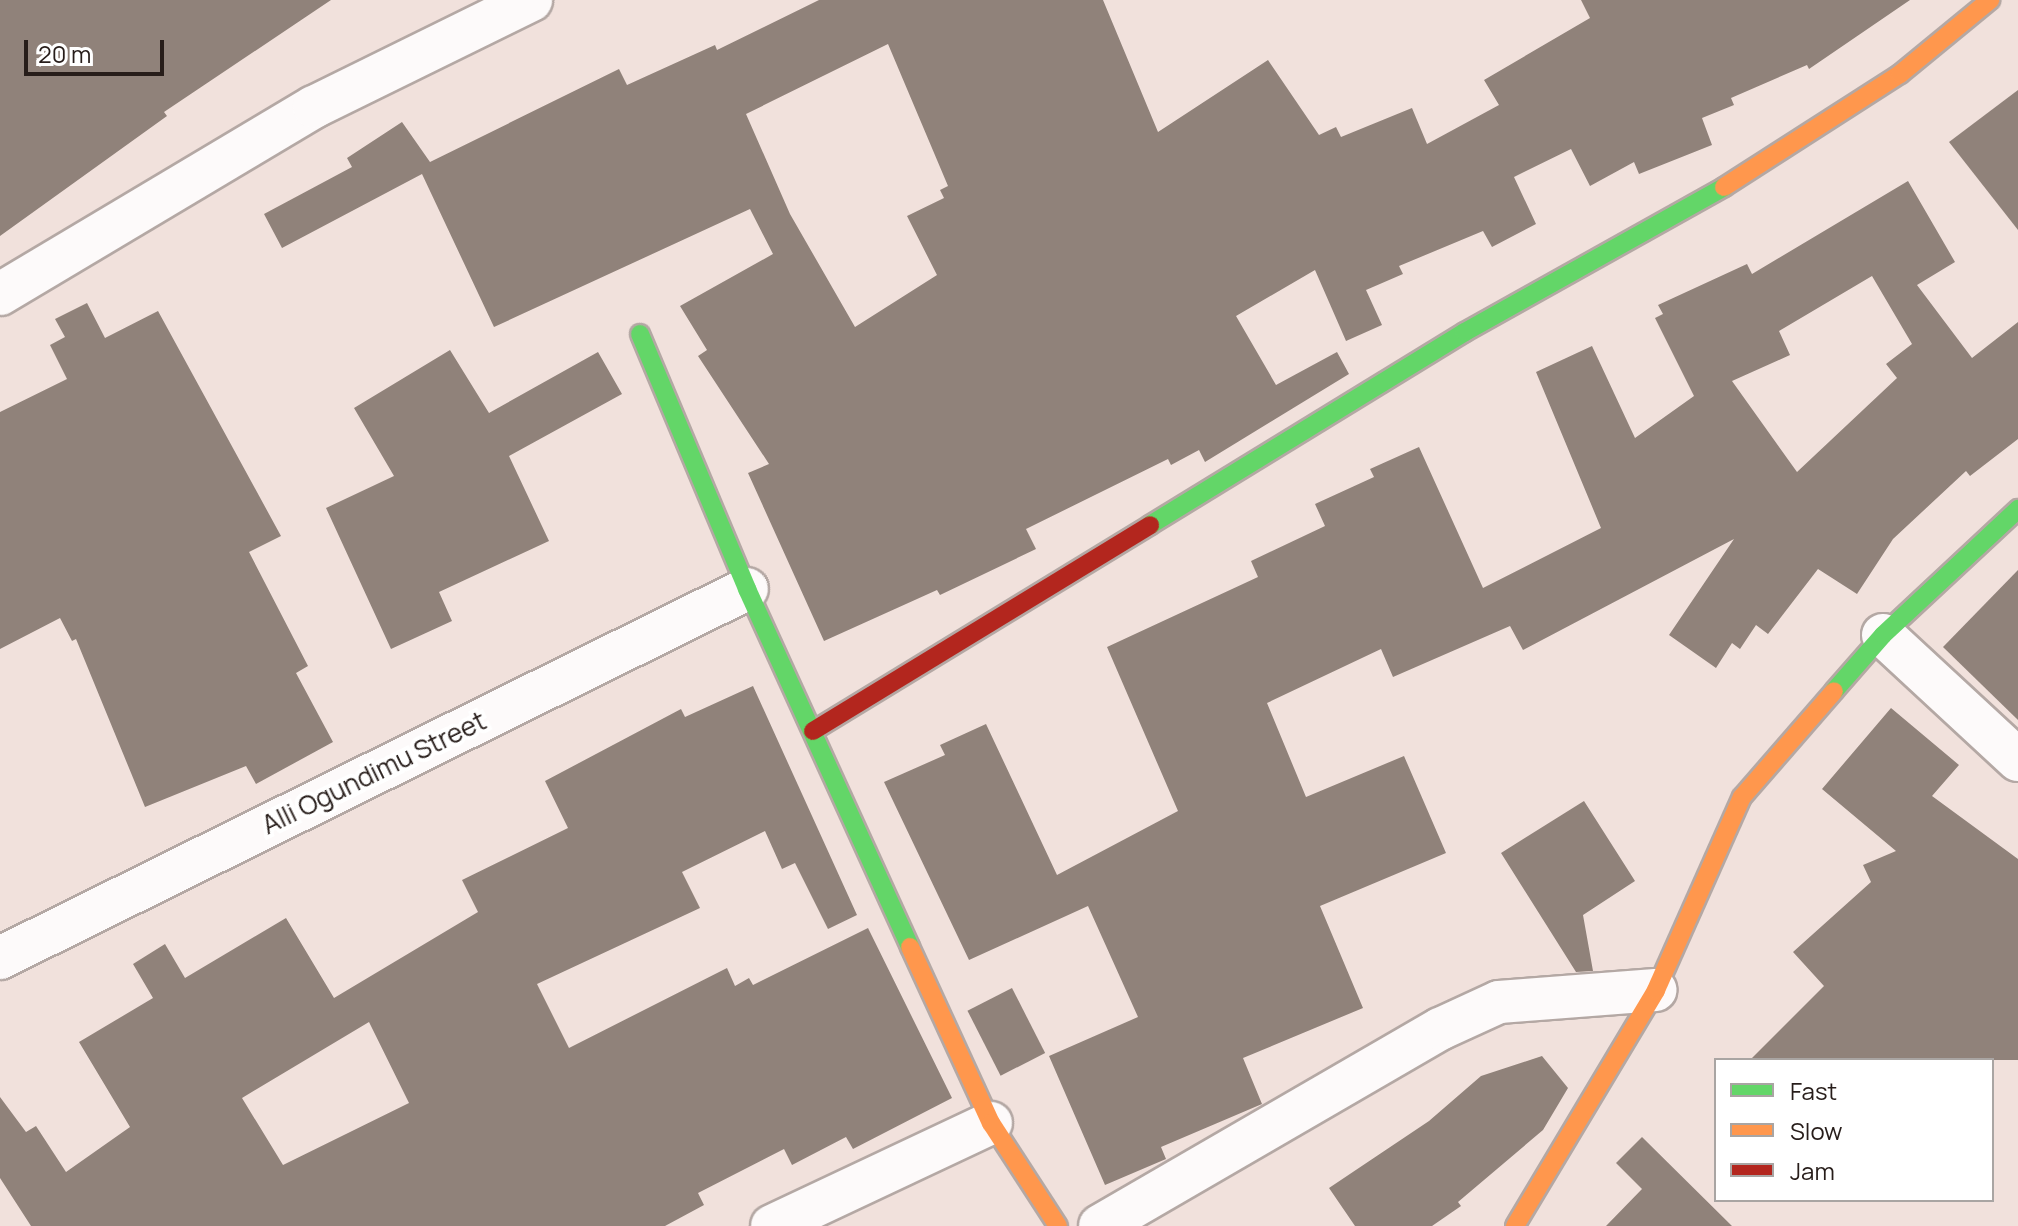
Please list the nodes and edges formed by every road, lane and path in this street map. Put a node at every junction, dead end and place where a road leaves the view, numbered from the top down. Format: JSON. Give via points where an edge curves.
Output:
{"nodes":[{"id":1,"x":531,"y":0,"type":"edge"},
{"id":2,"x":1990,"y":0,"type":"edge"},
{"id":3,"x":0,"y":294,"type":"edge"},
{"id":4,"x":640,"y":334,"type":"dead end"},
{"id":5,"x":2018,"y":509,"type":"edge"},
{"id":6,"x":747,"y":589,"type":"junction"},
{"id":7,"x":1883,"y":635,"type":"junction"},
{"id":8,"x":813,"y":731,"type":"junction"},
{"id":9,"x":2018,"y":760,"type":"edge"},
{"id":10,"x":0,"y":958,"type":"edge"},
{"id":11,"x":1656,"y":990,"type":"junction"},
{"id":12,"x":991,"y":1123,"type":"junction"},
{"id":13,"x":772,"y":1226,"type":"edge"},
{"id":14,"x":1058,"y":1226,"type":"edge"},
{"id":15,"x":1100,"y":1226,"type":"edge"},
{"id":16,"x":1515,"y":1226,"type":"edge"}],
"edges":[{"from":1,"to":3,"type":"street","via":[[314,107]]},
{"from":2,"to":8,"type":"street","via":[[1900,74],[1782,154],[1465,332]]},
{"from":4,"to":6,"type":"street"},
{"from":5,"to":7,"type":"street"},
{"from":6,"to":8,"type":"street"},
{"from":6,"to":10,"type":"street","name":"Alli Ogundimu Street"},
{"from":7,"to":9,"type":"street"},
{"from":7,"to":11,"type":"street","via":[[1742,797]]},
{"from":8,"to":12,"type":"street"},
{"from":11,"to":15,"type":"street","via":[[1499,1002],[1440,1029]]},
{"from":11,"to":16,"type":"street"},
{"from":12,"to":13,"type":"street"},
{"from":12,"to":14,"type":"street"}]}
